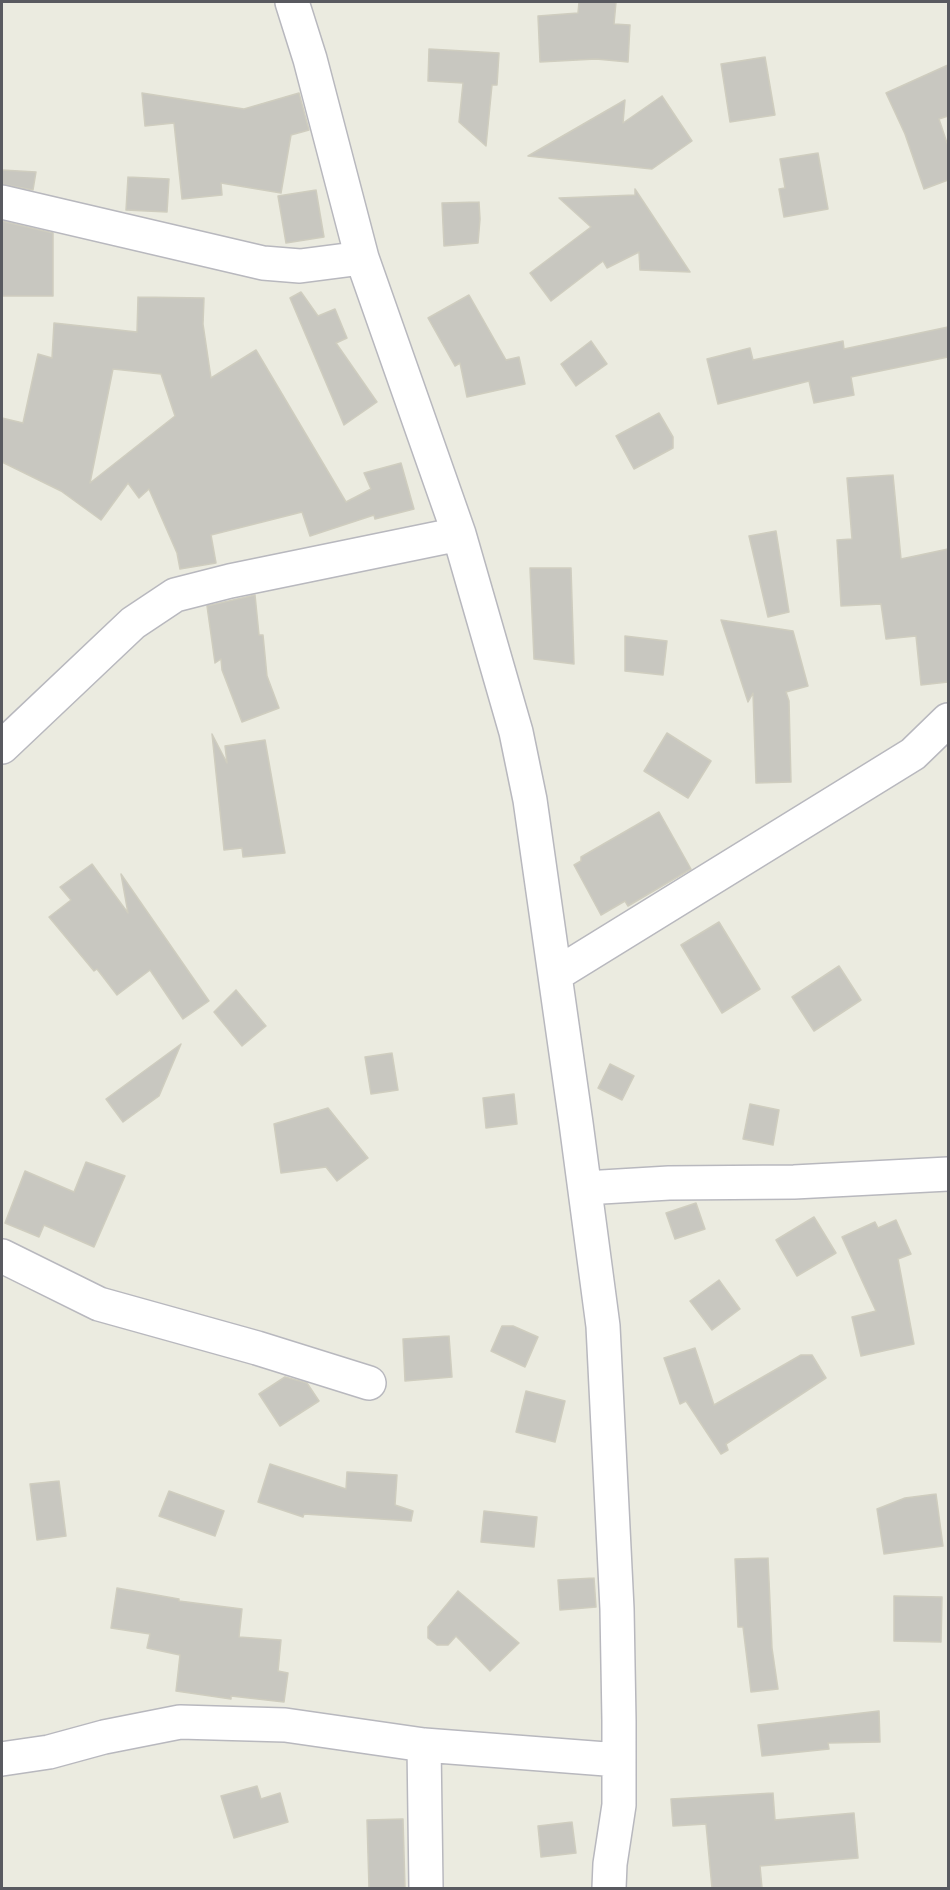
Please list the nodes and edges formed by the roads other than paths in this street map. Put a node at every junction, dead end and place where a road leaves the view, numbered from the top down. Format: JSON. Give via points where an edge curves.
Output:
{"nodes":[{"id":1,"x":292,"y":2,"type":"edge"},
{"id":2,"x":2,"y":202,"type":"edge"},
{"id":3,"x":362,"y":258,"type":"junction"},
{"id":4,"x":459,"y":534,"type":"junction"},
{"id":5,"x":948,"y":720,"type":"edge"},
{"id":6,"x":2,"y":747,"type":"edge"},
{"id":7,"x":555,"y":975,"type":"junction"},
{"id":8,"x":948,"y":1174,"type":"edge"},
{"id":9,"x":585,"y":1188,"type":"junction"},
{"id":10,"x":2,"y":1256,"type":"edge"},
{"id":11,"x":369,"y":1383,"type":"dead end"},
{"id":12,"x":424,"y":1745,"type":"junction"},
{"id":13,"x":2,"y":1759,"type":"edge"},
{"id":14,"x":619,"y":1760,"type":"junction"},
{"id":15,"x":426,"y":1888,"type":"edge"},
{"id":16,"x":609,"y":1888,"type":"edge"}],
"edges":[{"from":1,"to":3,"type":"street"},
{"from":2,"to":3,"type":"street","via":[[263,264],[300,266]]},
{"from":3,"to":4,"type":"street"},
{"from":4,"to":6,"type":"street","via":[[176,595],[133,623]]},
{"from":4,"to":7,"type":"street","via":[[516,732],[530,800]]},
{"from":5,"to":7,"type":"street","via":[[914,754]]},
{"from":7,"to":9,"type":"street"},
{"from":8,"to":9,"type":"street"},
{"from":9,"to":14,"type":"street","via":[[603,1326],[617,1609]]},
{"from":10,"to":11,"type":"street","via":[[99,1304]]},
{"from":12,"to":13,"type":"street","via":[[285,1725],[180,1722]]},
{"from":12,"to":14,"type":"street"},
{"from":12,"to":15,"type":"street"},
{"from":14,"to":16,"type":"street"}]}
